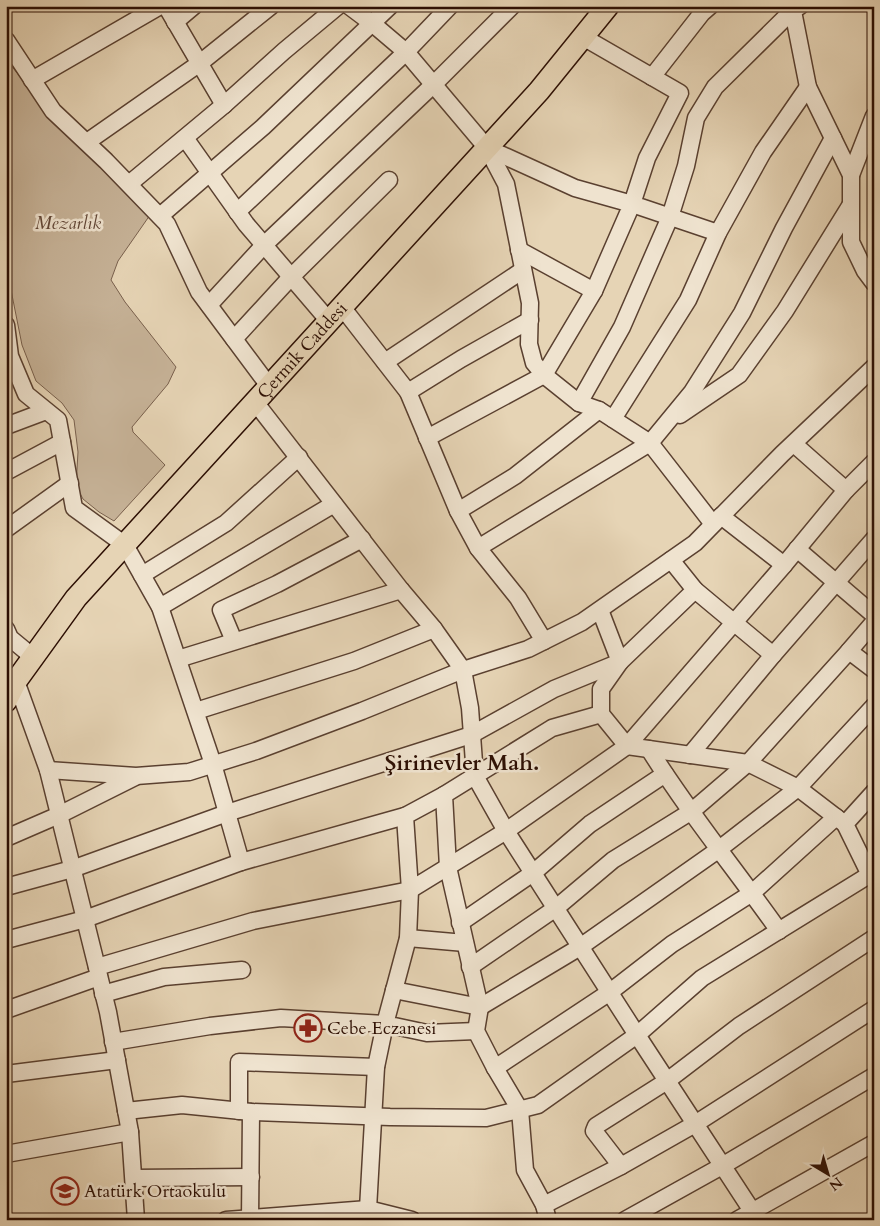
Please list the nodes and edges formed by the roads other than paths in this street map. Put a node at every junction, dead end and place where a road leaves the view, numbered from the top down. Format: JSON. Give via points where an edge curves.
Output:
{"nodes":[{"id":1,"x":160,"y":6,"type":"edge"},
{"id":2,"x":166,"y":6,"type":"edge"},
{"id":3,"x":194,"y":6,"type":"edge"},
{"id":4,"x":270,"y":6,"type":"edge"},
{"id":5,"x":338,"y":6,"type":"edge"},
{"id":6,"x":349,"y":6,"type":"edge"},
{"id":7,"x":390,"y":6,"type":"edge"},
{"id":8,"x":450,"y":6,"type":"edge"},
{"id":9,"x":512,"y":6,"type":"edge"},
{"id":10,"x":608,"y":6,"type":"edge"},
{"id":11,"x":710,"y":6,"type":"edge"},
{"id":12,"x":795,"y":8,"type":"edge"},
{"id":13,"x":175,"y":22,"type":"junction"},
{"id":14,"x":373,"y":24,"type":"junction"},
{"id":15,"x":583,"y":37,"type":"junction"},
{"id":16,"x":6,"y":40,"type":"edge"},
{"id":17,"x":406,"y":52,"type":"junction"},
{"id":18,"x":200,"y":63,"type":"junction"},
{"id":19,"x":652,"y":77,"type":"junction"},
{"id":20,"x":32,"y":80,"type":"junction"},
{"id":21,"x":434,"y":84,"type":"junction"},
{"id":22,"x":808,"y":87,"type":"junction"},
{"id":23,"x":224,"y":105,"type":"junction"},
{"id":24,"x":874,"y":116,"type":"edge"},
{"id":25,"x":185,"y":138,"type":"junction"},
{"id":26,"x":833,"y":138,"type":"junction"},
{"id":27,"x":87,"y":142,"type":"junction"},
{"id":28,"x":487,"y":148,"type":"junction"},
{"id":29,"x":210,"y":173,"type":"junction"},
{"id":30,"x":851,"y":175,"type":"junction"},
{"id":31,"x":389,"y":180,"type":"dead end"},
{"id":32,"x":129,"y":184,"type":"junction"},
{"id":33,"x":632,"y":204,"type":"junction"},
{"id":34,"x":850,"y":206,"type":"junction"},
{"id":35,"x":237,"y":212,"type":"junction"},
{"id":36,"x":160,"y":216,"type":"junction"},
{"id":37,"x":670,"y":217,"type":"junction"},
{"id":38,"x":718,"y":233,"type":"junction"},
{"id":39,"x":264,"y":245,"type":"junction"},
{"id":40,"x":519,"y":250,"type":"junction"},
{"id":41,"x":523,"y":270,"type":"junction"},
{"id":42,"x":291,"y":277,"type":"junction"},
{"id":43,"x":874,"y":283,"type":"edge"},
{"id":44,"x":594,"y":290,"type":"junction"},
{"id":45,"x":209,"y":305,"type":"junction"},
{"id":46,"x":335,"y":314,"type":"junction"},
{"id":47,"x":530,"y":320,"type":"junction"},
{"id":48,"x":6,"y":325,"type":"edge"},
{"id":49,"x":234,"y":339,"type":"junction"},
{"id":50,"x":385,"y":362,"type":"junction"},
{"id":51,"x":874,"y":368,"type":"edge"},
{"id":52,"x":544,"y":375,"type":"junction"},
{"id":53,"x":408,"y":392,"type":"junction"},
{"id":54,"x":262,"y":394,"type":"junction"},
{"id":55,"x":580,"y":403,"type":"junction"},
{"id":56,"x":599,"y":410,"type":"junction"},
{"id":57,"x":46,"y":411,"type":"junction"},
{"id":58,"x":614,"y":419,"type":"junction"},
{"id":59,"x":6,"y":426,"type":"edge"},
{"id":60,"x":664,"y":426,"type":"junction"},
{"id":61,"x":427,"y":438,"type":"junction"},
{"id":62,"x":62,"y":442,"type":"junction"},
{"id":63,"x":650,"y":443,"type":"junction"},
{"id":64,"x":794,"y":444,"type":"junction"},
{"id":65,"x":299,"y":457,"type":"junction"},
{"id":66,"x":874,"y":462,"type":"edge"},
{"id":67,"x":6,"y":472,"type":"edge"},
{"id":68,"x":70,"y":483,"type":"junction"},
{"id":69,"x":846,"y":490,"type":"junction"},
{"id":70,"x":334,"y":504,"type":"junction"},
{"id":71,"x":458,"y":511,"type":"junction"},
{"id":72,"x":717,"y":520,"type":"junction"},
{"id":73,"x":6,"y":529,"type":"edge"},
{"id":74,"x":362,"y":539,"type":"junction"},
{"id":75,"x":874,"y":539,"type":"edge"},
{"id":76,"x":125,"y":545,"type":"junction"},
{"id":77,"x":478,"y":548,"type":"junction"},
{"id":78,"x":797,"y":549,"type":"junction"},
{"id":79,"x":671,"y":560,"type":"junction"},
{"id":80,"x":784,"y":565,"type":"junction"},
{"id":81,"x":142,"y":575,"type":"junction"},
{"id":82,"x":836,"y":582,"type":"junction"},
{"id":83,"x":402,"y":590,"type":"junction"},
{"id":84,"x":695,"y":590,"type":"junction"},
{"id":85,"x":160,"y":607,"type":"junction"},
{"id":86,"x":600,"y":610,"type":"junction"},
{"id":87,"x":874,"y":615,"type":"edge"},
{"id":88,"x":874,"y":622,"type":"edge"},
{"id":89,"x":734,"y":623,"type":"junction"},
{"id":90,"x":6,"y":629,"type":"edge"},
{"id":91,"x":434,"y":629,"type":"junction"},
{"id":92,"x":544,"y":640,"type":"junction"},
{"id":93,"x":234,"y":641,"type":"junction"},
{"id":94,"x":850,"y":651,"type":"junction"},
{"id":95,"x":773,"y":655,"type":"junction"},
{"id":96,"x":34,"y":658,"type":"junction"},
{"id":97,"x":178,"y":659,"type":"junction"},
{"id":98,"x":620,"y":662,"type":"junction"},
{"id":99,"x":463,"y":670,"type":"junction"},
{"id":100,"x":874,"y":670,"type":"edge"},
{"id":101,"x":11,"y":687,"type":"edge"},
{"id":102,"x":6,"y":701,"type":"edge"},
{"id":103,"x":874,"y":706,"type":"edge"},
{"id":104,"x":196,"y":711,"type":"junction"},
{"id":105,"x":601,"y":714,"type":"junction"},
{"id":106,"x":471,"y":735,"type":"junction"},
{"id":107,"x":627,"y":746,"type":"junction"},
{"id":108,"x":649,"y":749,"type":"junction"},
{"id":109,"x":690,"y":755,"type":"junction"},
{"id":110,"x":748,"y":763,"type":"junction"},
{"id":111,"x":213,"y":764,"type":"junction"},
{"id":112,"x":48,"y":770,"type":"junction"},
{"id":113,"x":665,"y":774,"type":"junction"},
{"id":114,"x":136,"y":776,"type":"junction"},
{"id":115,"x":475,"y":776,"type":"junction"},
{"id":116,"x":798,"y":788,"type":"junction"},
{"id":117,"x":874,"y":792,"type":"edge"},
{"id":118,"x":444,"y":796,"type":"junction"},
{"id":119,"x":692,"y":811,"type":"junction"},
{"id":120,"x":227,"y":813,"type":"junction"},
{"id":121,"x":59,"y":814,"type":"junction"},
{"id":122,"x":406,"y":816,"type":"junction"},
{"id":123,"x":840,"y":821,"type":"junction"},
{"id":124,"x":506,"y":830,"type":"junction"},
{"id":125,"x":6,"y":838,"type":"edge"},
{"id":126,"x":718,"y":850,"type":"junction"},
{"id":127,"x":241,"y":862,"type":"junction"},
{"id":128,"x":448,"y":867,"type":"junction"},
{"id":129,"x":72,"y":869,"type":"junction"},
{"id":130,"x":533,"y":873,"type":"junction"},
{"id":131,"x":872,"y":873,"type":"edge"},
{"id":132,"x":6,"y":887,"type":"edge"},
{"id":133,"x":410,"y":890,"type":"junction"},
{"id":134,"x":752,"y":893,"type":"junction"},
{"id":135,"x":556,"y":908,"type":"junction"},
{"id":136,"x":85,"y":919,"type":"junction"},
{"id":137,"x":460,"y":923,"type":"junction"},
{"id":138,"x":779,"y":931,"type":"junction"},
{"id":139,"x":408,"y":938,"type":"junction"},
{"id":140,"x":874,"y":938,"type":"edge"},
{"id":141,"x":6,"y":940,"type":"edge"},
{"id":142,"x":465,"y":943,"type":"junction"},
{"id":143,"x":580,"y":947,"type":"junction"},
{"id":144,"x":470,"y":967,"type":"junction"},
{"id":145,"x":242,"y":970,"type":"dead end"},
{"id":146,"x":98,"y":972,"type":"junction"},
{"id":147,"x":394,"y":990,"type":"junction"},
{"id":148,"x":610,"y":992,"type":"junction"},
{"id":149,"x":104,"y":994,"type":"junction"},
{"id":150,"x":480,"y":1007,"type":"junction"},
{"id":151,"x":874,"y":1009,"type":"edge"},
{"id":152,"x":6,"y":1010,"type":"edge"},
{"id":153,"x":385,"y":1024,"type":"junction"},
{"id":154,"x":476,"y":1031,"type":"junction"},
{"id":155,"x":637,"y":1035,"type":"junction"},
{"id":156,"x":114,"y":1042,"type":"junction"},
{"id":157,"x":117,"y":1060,"type":"junction"},
{"id":158,"x":376,"y":1067,"type":"junction"},
{"id":159,"x":494,"y":1068,"type":"junction"},
{"id":160,"x":6,"y":1074,"type":"edge"},
{"id":161,"x":874,"y":1076,"type":"edge"},
{"id":162,"x":667,"y":1081,"type":"junction"},
{"id":163,"x":520,"y":1110,"type":"junction"},
{"id":164,"x":126,"y":1111,"type":"junction"},
{"id":165,"x":245,"y":1112,"type":"junction"},
{"id":166,"x":372,"y":1117,"type":"junction"},
{"id":167,"x":695,"y":1124,"type":"junction"},
{"id":168,"x":130,"y":1132,"type":"junction"},
{"id":169,"x":874,"y":1143,"type":"edge"},
{"id":170,"x":6,"y":1154,"type":"edge"},
{"id":171,"x":621,"y":1166,"type":"junction"},
{"id":172,"x":722,"y":1166,"type":"junction"},
{"id":173,"x":251,"y":1177,"type":"junction"},
{"id":174,"x":134,"y":1178,"type":"junction"},
{"id":175,"x":546,"y":1212,"type":"edge"},
{"id":176,"x":368,"y":1214,"type":"edge"},
{"id":177,"x":755,"y":1215,"type":"edge"},
{"id":178,"x":250,"y":1219,"type":"edge"},
{"id":179,"x":136,"y":1220,"type":"edge"},
{"id":180,"x":226,"y":1220,"type":"edge"},
{"id":181,"x":412,"y":1220,"type":"edge"},
{"id":182,"x":625,"y":1220,"type":"edge"},
{"id":183,"x":737,"y":1220,"type":"edge"}],
"edges":[{"from":1,"to":20,"type":"street"},
{"from":2,"to":13,"type":"street"},
{"from":3,"to":13,"type":"street"},
{"from":4,"to":18,"type":"street"},
{"from":5,"to":23,"type":"street"},
{"from":6,"to":14,"type":"street"},
{"from":7,"to":14,"type":"street"},
{"from":8,"to":17,"type":"street"},
{"from":9,"to":21,"type":"street"},
{"from":10,"to":15,"type":"main road","name":"Çermik Caddesi"},
{"from":11,"to":19,"type":"street"},
{"from":12,"to":22,"type":"street"},
{"from":12,"to":37,"type":"street","via":[[715,87],[696,118],[686,166]]},
{"from":13,"to":18,"type":"street"},
{"from":14,"to":17,"type":"street"},
{"from":14,"to":29,"type":"street","via":[[264,128]]},
{"from":15,"to":19,"type":"street"},
{"from":15,"to":28,"type":"main road","name":"Çermik Caddesi"},
{"from":16,"to":20,"type":"street"},
{"from":17,"to":21,"type":"street"},
{"from":17,"to":35,"type":"street"},
{"from":18,"to":23,"type":"street"},
{"from":18,"to":27,"type":"street"},
{"from":19,"to":33,"type":"street","via":[[680,93],[647,158]]},
{"from":20,"to":27,"type":"street","via":[[53,111]]},
{"from":21,"to":28,"type":"street"},
{"from":21,"to":39,"type":"street"},
{"from":22,"to":26,"type":"street"},
{"from":22,"to":38,"type":"street","via":[[763,152]]},
{"from":23,"to":25,"type":"street"},
{"from":24,"to":30,"type":"street"},
{"from":25,"to":29,"type":"street"},
{"from":25,"to":32,"type":"street"},
{"from":26,"to":30,"type":"street"},
{"from":26,"to":60,"type":"street","via":[[742,313],[692,392]]},
{"from":27,"to":32,"type":"street"},
{"from":28,"to":33,"type":"street","via":[[575,188]]},
{"from":28,"to":40,"type":"street","via":[[506,184]]},
{"from":28,"to":46,"type":"main road","name":"Çermik Caddesi"},
{"from":29,"to":35,"type":"street"},
{"from":29,"to":36,"type":"street"},
{"from":30,"to":34,"type":"street"},
{"from":31,"to":42,"type":"street"},
{"from":32,"to":36,"type":"street"},
{"from":33,"to":37,"type":"street"},
{"from":33,"to":44,"type":"street"},
{"from":34,"to":43,"type":"street","via":[[851,242]]},
{"from":34,"to":60,"type":"street","via":[[785,311],[739,375]]},
{"from":35,"to":39,"type":"street"},
{"from":36,"to":45,"type":"street"},
{"from":37,"to":38,"type":"street"},
{"from":37,"to":55,"type":"street","via":[[622,327]]},
{"from":38,"to":58,"type":"street","via":[[688,300]]},
{"from":39,"to":42,"type":"street"},
{"from":39,"to":45,"type":"street"},
{"from":40,"to":41,"type":"street"},
{"from":40,"to":44,"type":"street"},
{"from":41,"to":47,"type":"street"},
{"from":41,"to":50,"type":"street"},
{"from":42,"to":46,"type":"street"},
{"from":42,"to":49,"type":"street"},
{"from":44,"to":52,"type":"street"},
{"from":45,"to":49,"type":"street"},
{"from":46,"to":50,"type":"street"},
{"from":46,"to":54,"type":"main road","name":"Çermik Caddesi"},
{"from":47,"to":52,"type":"street","via":[[529,344],[534,362]]},
{"from":47,"to":53,"type":"street"},
{"from":48,"to":57,"type":"street","via":[[10,356],[26,394]]},
{"from":49,"to":54,"type":"street"},
{"from":50,"to":53,"type":"street"},
{"from":51,"to":64,"type":"street"},
{"from":52,"to":55,"type":"street"},
{"from":52,"to":61,"type":"street"},
{"from":53,"to":61,"type":"street"},
{"from":54,"to":65,"type":"street"},
{"from":54,"to":76,"type":"main road","name":"Çermik Caddesi"},
{"from":55,"to":56,"type":"street"},
{"from":56,"to":58,"type":"street"},
{"from":56,"to":71,"type":"street","via":[[515,476]]},
{"from":57,"to":59,"type":"street"},
{"from":57,"to":62,"type":"street","via":[[58,420]]},
{"from":58,"to":63,"type":"street"},
{"from":60,"to":63,"type":"street"},
{"from":61,"to":71,"type":"street"},
{"from":62,"to":67,"type":"street"},
{"from":62,"to":68,"type":"street"},
{"from":63,"to":72,"type":"street"},
{"from":63,"to":77,"type":"street"},
{"from":64,"to":69,"type":"street"},
{"from":64,"to":72,"type":"street"},
{"from":65,"to":70,"type":"street"},
{"from":65,"to":81,"type":"street","via":[[226,522]]},
{"from":66,"to":69,"type":"street"},
{"from":68,"to":73,"type":"street"},
{"from":68,"to":76,"type":"street","via":[[74,508]]},
{"from":69,"to":78,"type":"street"},
{"from":70,"to":74,"type":"street"},
{"from":70,"to":85,"type":"street"},
{"from":71,"to":77,"type":"street"},
{"from":72,"to":79,"type":"street","via":[[695,543]]},
{"from":72,"to":80,"type":"street"},
{"from":74,"to":83,"type":"street"},
{"from":74,"to":93,"type":"street","via":[[221,610]]},
{"from":75,"to":82,"type":"street"},
{"from":76,"to":81,"type":"street"},
{"from":76,"to":96,"type":"main road","name":"Çermik Caddesi","via":[[76,598]]},
{"from":77,"to":92,"type":"street","via":[[518,598]]},
{"from":78,"to":80,"type":"street"},
{"from":78,"to":82,"type":"street"},
{"from":79,"to":84,"type":"street"},
{"from":79,"to":86,"type":"street"},
{"from":80,"to":89,"type":"street"},
{"from":81,"to":85,"type":"street"},
{"from":82,"to":87,"type":"street"},
{"from":82,"to":95,"type":"street"},
{"from":83,"to":91,"type":"street"},
{"from":83,"to":93,"type":"street"},
{"from":84,"to":89,"type":"street"},
{"from":84,"to":98,"type":"street"},
{"from":85,"to":97,"type":"street"},
{"from":86,"to":92,"type":"street"},
{"from":86,"to":98,"type":"street"},
{"from":88,"to":94,"type":"street"},
{"from":89,"to":95,"type":"street"},
{"from":89,"to":107,"type":"street"},
{"from":90,"to":96,"type":"street","via":[[10,638]]},
{"from":91,"to":99,"type":"street"},
{"from":91,"to":104,"type":"street","via":[[354,661]]},
{"from":92,"to":99,"type":"street"},
{"from":93,"to":97,"type":"street"},
{"from":94,"to":100,"type":"street"},
{"from":94,"to":110,"type":"street"},
{"from":95,"to":109,"type":"street"},
{"from":96,"to":101,"type":"main road","name":"Çermik Caddesi"},
{"from":97,"to":104,"type":"street"},
{"from":98,"to":105,"type":"street","via":[[601,689]]},
{"from":98,"to":106,"type":"street","via":[[554,689]]},
{"from":99,"to":106,"type":"street"},
{"from":99,"to":111,"type":"street","via":[[354,715]]},
{"from":101,"to":102,"type":"main road","name":"Çermik Caddesi"},
{"from":101,"to":112,"type":"street"},
{"from":103,"to":116,"type":"street"},
{"from":104,"to":111,"type":"street"},
{"from":105,"to":107,"type":"street"},
{"from":105,"to":115,"type":"street","via":[[552,728]]},
{"from":106,"to":115,"type":"street"},
{"from":106,"to":120,"type":"street"},
{"from":107,"to":108,"type":"street"},
{"from":107,"to":124,"type":"street"},
{"from":108,"to":109,"type":"street"},
{"from":108,"to":113,"type":"street"},
{"from":109,"to":110,"type":"street"},
{"from":110,"to":116,"type":"street"},
{"from":110,"to":119,"type":"street"},
{"from":111,"to":114,"type":"street","via":[[189,772]]},
{"from":111,"to":120,"type":"street"},
{"from":112,"to":114,"type":"street"},
{"from":112,"to":121,"type":"street"},
{"from":113,"to":119,"type":"street"},
{"from":113,"to":130,"type":"street","via":[[590,824]]},
{"from":114,"to":121,"type":"street"},
{"from":115,"to":118,"type":"street"},
{"from":115,"to":124,"type":"street"},
{"from":116,"to":123,"type":"street"},
{"from":116,"to":126,"type":"street"},
{"from":117,"to":123,"type":"street"},
{"from":118,"to":122,"type":"street"},
{"from":118,"to":128,"type":"street"},
{"from":119,"to":126,"type":"street"},
{"from":119,"to":135,"type":"street","via":[[613,860]]},
{"from":120,"to":127,"type":"street"},
{"from":120,"to":129,"type":"street"},
{"from":121,"to":125,"type":"street"},
{"from":121,"to":129,"type":"street"},
{"from":122,"to":127,"type":"street"},
{"from":122,"to":133,"type":"street"},
{"from":123,"to":131,"type":"street"},
{"from":123,"to":134,"type":"street"},
{"from":124,"to":128,"type":"street"},
{"from":124,"to":130,"type":"street"},
{"from":126,"to":134,"type":"street"},
{"from":126,"to":143,"type":"street"},
{"from":127,"to":136,"type":"street"},
{"from":128,"to":133,"type":"street"},
{"from":128,"to":137,"type":"street"},
{"from":129,"to":132,"type":"street"},
{"from":129,"to":136,"type":"street"},
{"from":130,"to":135,"type":"street"},
{"from":130,"to":137,"type":"street"},
{"from":131,"to":138,"type":"street"},
{"from":133,"to":139,"type":"street"},
{"from":133,"to":146,"type":"street","via":[[253,921]]},
{"from":134,"to":138,"type":"street"},
{"from":134,"to":148,"type":"street","via":[[672,944]]},
{"from":135,"to":143,"type":"street"},
{"from":135,"to":144,"type":"street"},
{"from":136,"to":141,"type":"street"},
{"from":136,"to":146,"type":"street"},
{"from":137,"to":142,"type":"street"},
{"from":138,"to":155,"type":"street","via":[[702,978]]},
{"from":139,"to":142,"type":"street"},
{"from":139,"to":147,"type":"street"},
{"from":140,"to":162,"type":"street","via":[[739,1026]]},
{"from":142,"to":144,"type":"street"},
{"from":143,"to":148,"type":"street"},
{"from":143,"to":150,"type":"street"},
{"from":144,"to":150,"type":"street"},
{"from":145,"to":149,"type":"street","via":[[164,977]]},
{"from":146,"to":149,"type":"street"},
{"from":146,"to":152,"type":"street"},
{"from":147,"to":150,"type":"street"},
{"from":147,"to":153,"type":"street"},
{"from":148,"to":155,"type":"street"},
{"from":148,"to":159,"type":"street"},
{"from":149,"to":156,"type":"street"},
{"from":150,"to":154,"type":"street"},
{"from":151,"to":167,"type":"street"},
{"from":153,"to":154,"type":"street","via":[[427,1033]]},
{"from":153,"to":156,"type":"street","via":[[281,1018]]},
{"from":153,"to":158,"type":"street"},
{"from":154,"to":159,"type":"street"},
{"from":155,"to":162,"type":"street"},
{"from":155,"to":163,"type":"street","via":[[538,1105]]},
{"from":156,"to":157,"type":"street"},
{"from":157,"to":160,"type":"street"},
{"from":157,"to":164,"type":"street"},
{"from":158,"to":165,"type":"street","via":[[239,1062]]},
{"from":158,"to":166,"type":"street"},
{"from":159,"to":163,"type":"street"},
{"from":161,"to":172,"type":"street"},
{"from":162,"to":167,"type":"street"},
{"from":162,"to":171,"type":"street","via":[[596,1126],[594,1131]]},
{"from":163,"to":166,"type":"street","via":[[486,1118]]},
{"from":163,"to":175,"type":"street","via":[[524,1170]]},
{"from":164,"to":165,"type":"street","via":[[182,1105]]},
{"from":164,"to":168,"type":"street"},
{"from":165,"to":166,"type":"street"},
{"from":165,"to":173,"type":"street"},
{"from":166,"to":176,"type":"street"},
{"from":167,"to":171,"type":"street"},
{"from":167,"to":172,"type":"street"},
{"from":168,"to":170,"type":"street"},
{"from":168,"to":174,"type":"street"},
{"from":169,"to":177,"type":"street"},
{"from":171,"to":175,"type":"street"},
{"from":172,"to":177,"type":"street"},
{"from":172,"to":182,"type":"street"},
{"from":173,"to":174,"type":"street"},
{"from":173,"to":178,"type":"street"},
{"from":174,"to":179,"type":"street"},
{"from":176,"to":178,"type":"street"},
{"from":176,"to":181,"type":"street"},
{"from":177,"to":183,"type":"street"},
{"from":178,"to":180,"type":"street"}]}
